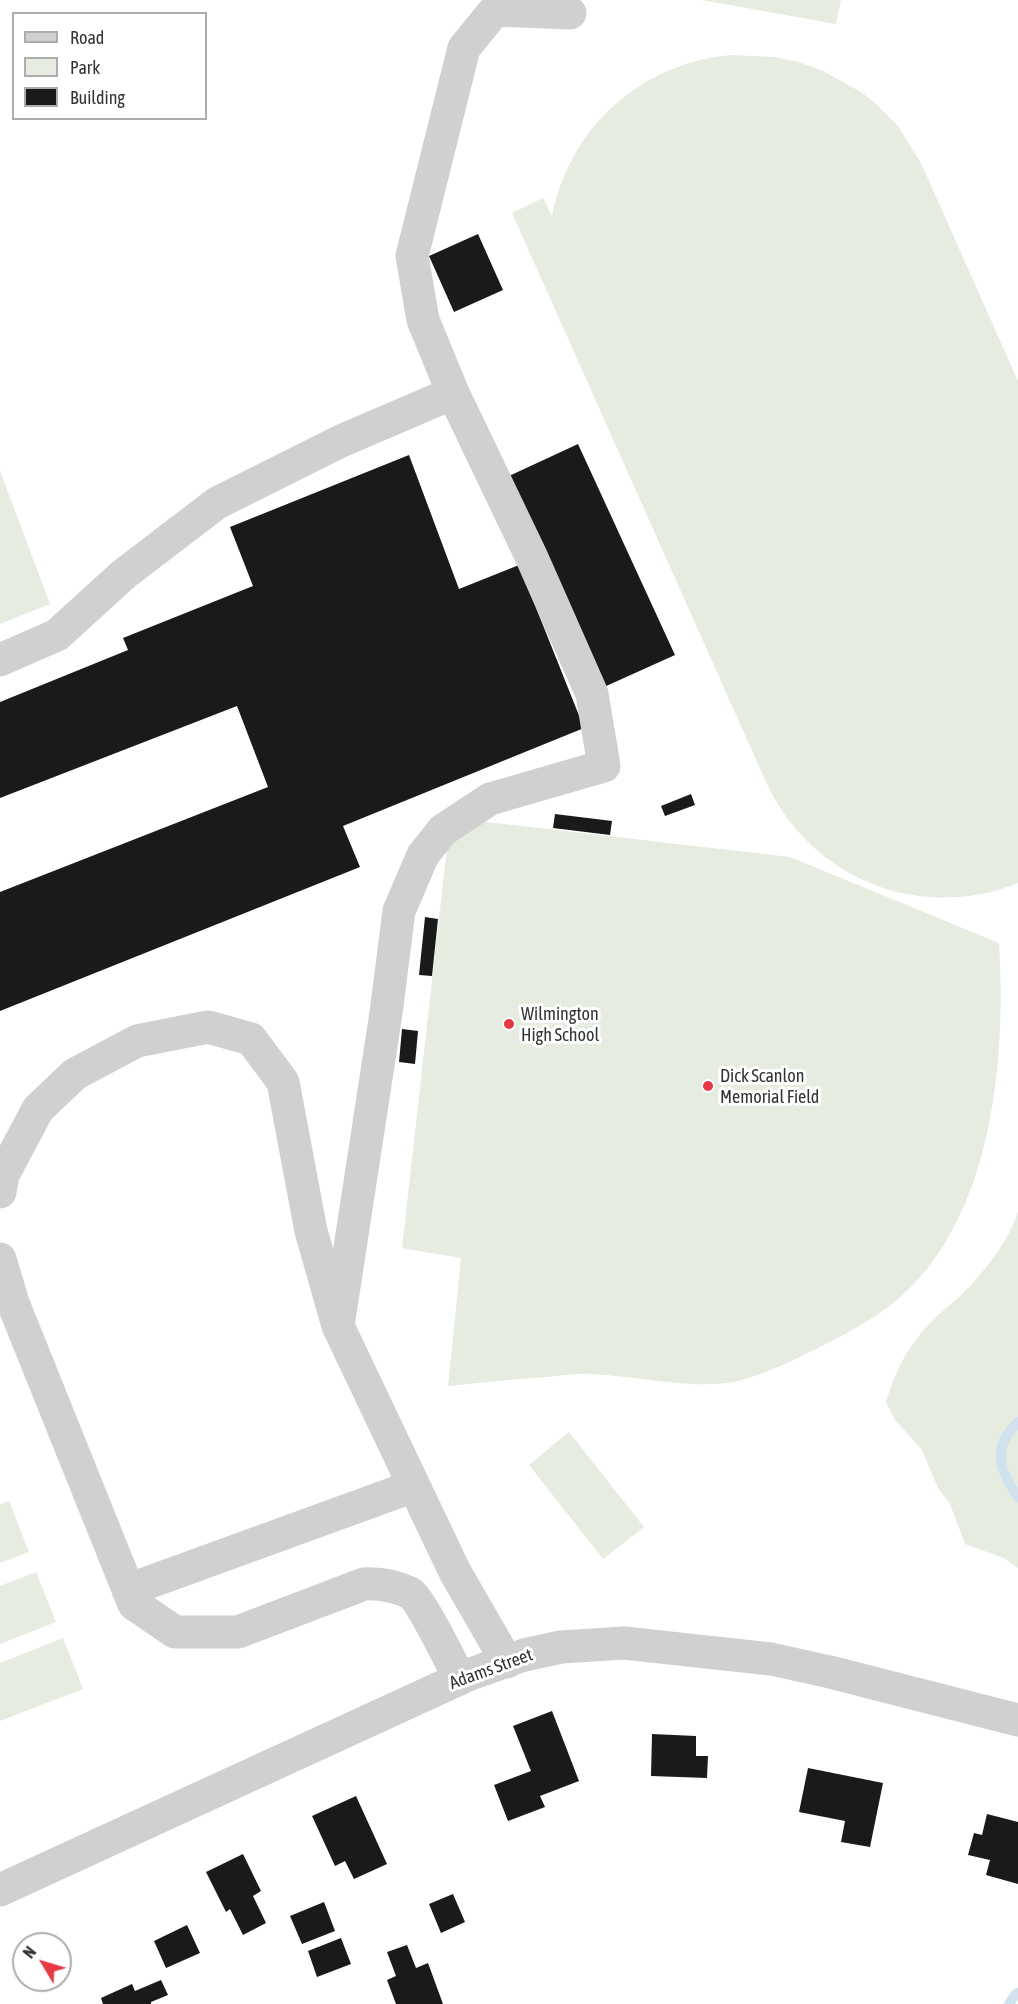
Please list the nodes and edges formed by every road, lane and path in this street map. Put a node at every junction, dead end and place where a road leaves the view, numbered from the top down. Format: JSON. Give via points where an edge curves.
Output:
{"nodes":[{"id":1,"x":570,"y":13,"type":"dead end"},
{"id":2,"x":453,"y":393,"type":"junction"},
{"id":3,"x":0,"y":660,"type":"edge"},
{"id":4,"x":0,"y":1192,"type":"edge"},
{"id":5,"x":0,"y":1259,"type":"edge"},
{"id":6,"x":338,"y":1326,"type":"junction"},
{"id":7,"x":414,"y":1486,"type":"junction"},
{"id":8,"x":128,"y":1590,"type":"junction"},
{"id":9,"x":507,"y":1662,"type":"junction"},
{"id":10,"x":460,"y":1679,"type":"junction"},
{"id":11,"x":1018,"y":1720,"type":"edge"},
{"id":12,"x":0,"y":1890,"type":"edge"}],
"edges":[{"from":1,"to":2,"type":"street","via":[[495,10],[464,48],[412,256],[423,320]]},
{"from":2,"to":3,"type":"street","via":[[341,441],[217,503],[124,574],[57,635]]},
{"from":2,"to":6,"type":"street","via":[[592,694],[604,766],[490,799],[443,830],[423,855],[399,911]]},
{"from":4,"to":6,"type":"street","via":[[3,1175],[38,1109],[75,1074],[147,1039],[208,1027],[251,1039],[283,1082],[311,1231]]},
{"from":5,"to":8,"type":"street","via":[[13,1303]]},
{"from":6,"to":7,"type":"street"},
{"from":7,"to":8,"type":"street"},
{"from":7,"to":9,"type":"street","via":[[455,1572]]},
{"from":8,"to":10,"type":"street","via":[[134,1604],[175,1632],[238,1632],[364,1584],[381,1583],[412,1594]]},
{"from":9,"to":10,"type":"street","name":"Adams Street"},
{"from":9,"to":11,"type":"street","name":"Adams Street","via":[[561,1647],[614,1644],[714,1652],[830,1672]]},
{"from":10,"to":12,"type":"street","name":"Adams Street"}]}
